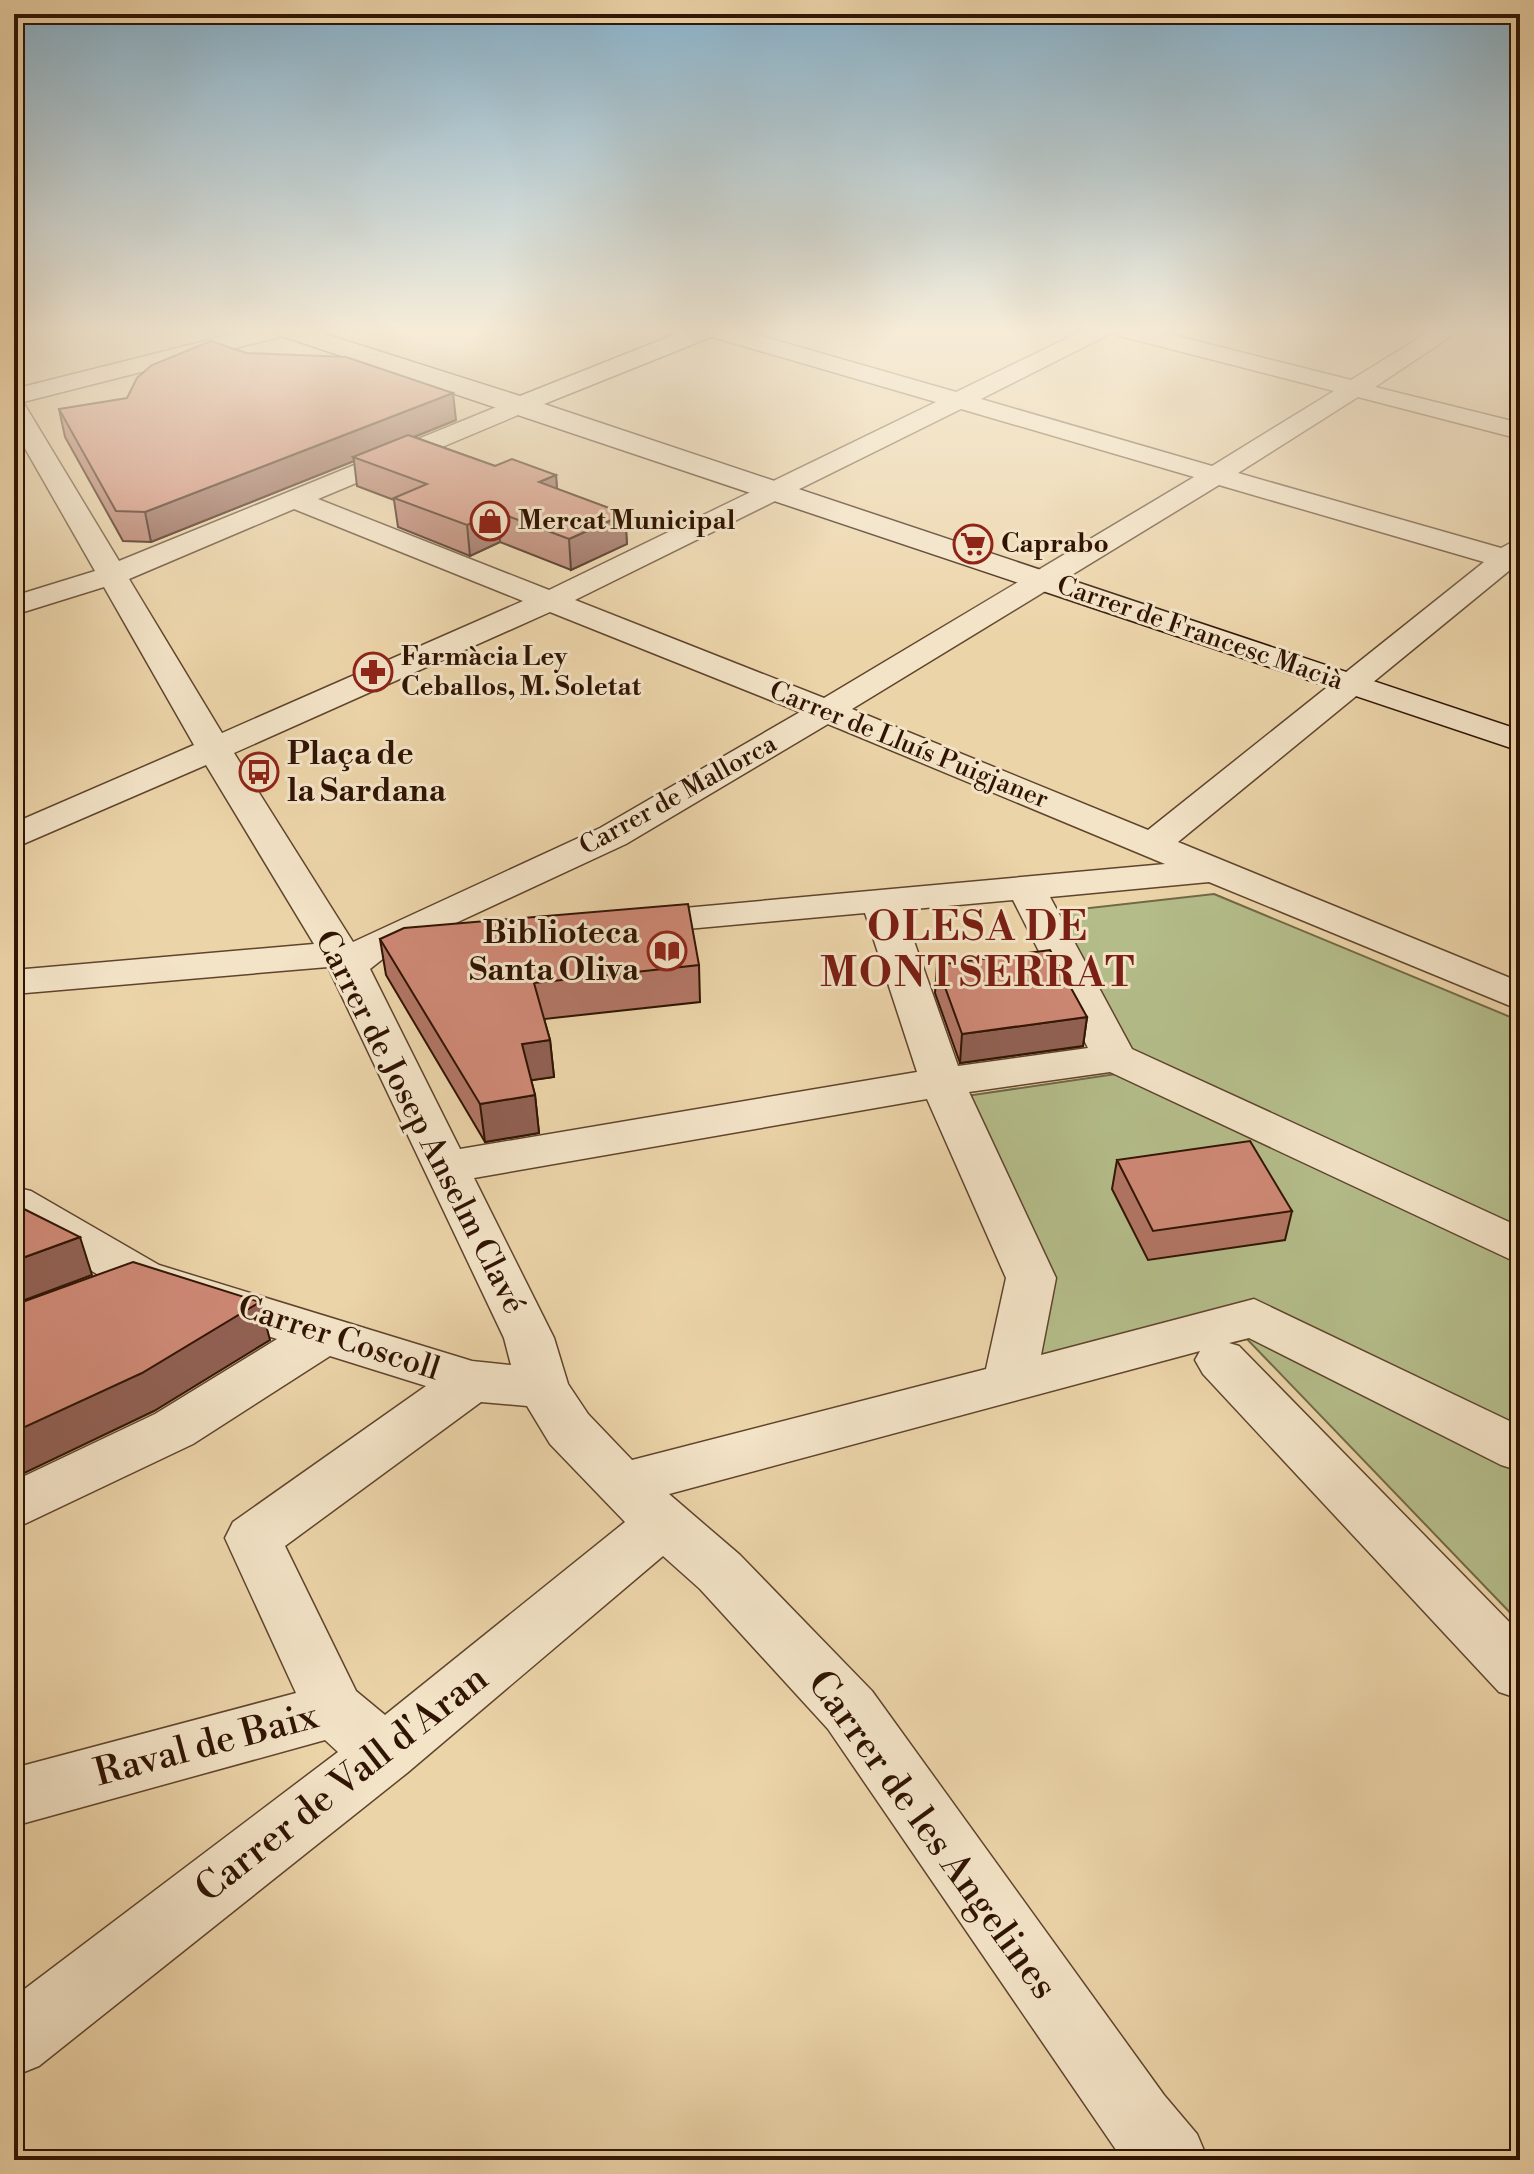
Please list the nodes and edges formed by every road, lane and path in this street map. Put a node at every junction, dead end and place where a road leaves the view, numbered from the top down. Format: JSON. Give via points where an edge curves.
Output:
{"nodes":[{"id":1,"x":458,"y":431,"type":"edge"},
{"id":2,"x":600,"y":431,"type":"edge"},
{"id":3,"x":895,"y":431,"type":"edge"},
{"id":4,"x":1064,"y":431,"type":"edge"},
{"id":5,"x":1286,"y":431,"type":"edge"},
{"id":6,"x":23,"y":440,"type":"edge"},
{"id":7,"x":1216,"y":475,"type":"junction"},
{"id":8,"x":774,"y":490,"type":"junction"},
{"id":9,"x":295,"y":500,"type":"junction"},
{"id":10,"x":1515,"y":556,"type":"edge"},
{"id":11,"x":112,"y":575,"type":"junction"},
{"id":12,"x":14,"y":576,"type":"edge"},
{"id":13,"x":1046,"y":581,"type":"junction"},
{"id":14,"x":62,"y":590,"type":"junction"},
{"id":15,"x":552,"y":600,"type":"junction"},
{"id":16,"x":14,"y":606,"type":"edge"},
{"id":17,"x":1349,"y":684,"type":"junction"},
{"id":18,"x":827,"y":711,"type":"junction"},
{"id":19,"x":1520,"y":741,"type":"edge"},
{"id":20,"x":215,"y":751,"type":"junction"},
{"id":21,"x":14,"y":837,"type":"edge"},
{"id":22,"x":1151,"y":846,"type":"junction"},
{"id":23,"x":1219,"y":871,"type":"junction"},
{"id":24,"x":1026,"y":888,"type":"junction"},
{"id":25,"x":880,"y":900,"type":"junction"},
{"id":26,"x":596,"y":926,"type":"edge"},
{"id":27,"x":486,"y":935,"type":"edge"},
{"id":28,"x":354,"y":955,"type":"junction"},
{"id":29,"x":14,"y":982,"type":"edge"},
{"id":30,"x":1520,"y":997,"type":"edge"},
{"id":31,"x":1115,"y":1058,"type":"junction"},
{"id":32,"x":942,"y":1082,"type":"junction"},
{"id":33,"x":446,"y":1167,"type":"junction"},
{"id":34,"x":14,"y":1203,"type":"edge"},
{"id":35,"x":1520,"y":1247,"type":"edge"},
{"id":36,"x":142,"y":1278,"type":"junction"},
{"id":37,"x":85,"y":1300,"type":"edge"},
{"id":38,"x":325,"y":1334,"type":"junction"},
{"id":39,"x":1221,"y":1360,"type":"dead end"},
{"id":40,"x":472,"y":1381,"type":"junction"},
{"id":41,"x":1009,"y":1383,"type":"junction"},
{"id":42,"x":543,"y":1388,"type":"junction"},
{"id":43,"x":1520,"y":1450,"type":"edge"},
{"id":44,"x":644,"y":1503,"type":"junction"},
{"id":45,"x":14,"y":1506,"type":"edge"},
{"id":46,"x":1520,"y":1673,"type":"edge"},
{"id":47,"x":334,"y":1710,"type":"junction"},
{"id":48,"x":385,"y":1753,"type":"junction"},
{"id":49,"x":14,"y":1797,"type":"edge"},
{"id":50,"x":14,"y":2041,"type":"edge"},
{"id":51,"x":1171,"y":2160,"type":"edge"}],
"edges":[{"from":1,"to":9,"type":"street"},
{"from":2,"to":8,"type":"street","name":"Carrer de Francesc Macià"},
{"from":3,"to":8,"type":"street"},
{"from":4,"to":7,"type":"street"},
{"from":5,"to":7,"type":"street","name":"Carrer de Mallorca"},
{"from":6,"to":11,"type":"street","name":"Carrer de Josep Anselm Clavé"},
{"from":7,"to":10,"type":"street"},
{"from":7,"to":13,"type":"street","name":"Carrer de Mallorca"},
{"from":8,"to":13,"type":"street","name":"Carrer de Francesc Macià"},
{"from":8,"to":15,"type":"street"},
{"from":9,"to":11,"type":"street"},
{"from":9,"to":15,"type":"street","name":"Carrer de Lluís Puigjaner"},
{"from":10,"to":17,"type":"street"},
{"from":11,"to":14,"type":"street"},
{"from":11,"to":20,"type":"street","name":"Carrer de Josep Anselm Clavé"},
{"from":12,"to":14,"type":"street"},
{"from":13,"to":17,"type":"street","name":"Carrer de Francesc Macià"},
{"from":13,"to":18,"type":"street","name":"Carrer de Mallorca"},
{"from":14,"to":16,"type":"street"},
{"from":15,"to":18,"type":"street","name":"Carrer de Lluís Puigjaner"},
{"from":15,"to":20,"type":"street"},
{"from":17,"to":19,"type":"street","name":"Carrer de Francesc Macià"},
{"from":17,"to":22,"type":"street"},
{"from":18,"to":22,"type":"street","name":"Carrer de Lluís Puigjaner"},
{"from":18,"to":28,"type":"street","name":"Carrer de Mallorca","via":[[613,836]]},
{"from":20,"to":21,"type":"street"},
{"from":20,"to":28,"type":"street","name":"Carrer de Josep Anselm Clavé"},
{"from":22,"to":23,"type":"street","name":"Carrer de Lluís Puigjaner"},
{"from":23,"to":24,"type":"street"},
{"from":23,"to":30,"type":"street","name":"Carrer de Lluís Puigjaner"},
{"from":24,"to":25,"type":"street"},
{"from":24,"to":31,"type":"street"},
{"from":25,"to":26,"type":"street"},
{"from":25,"to":32,"type":"street"},
{"from":27,"to":28,"type":"street"},
{"from":28,"to":29,"type":"street"},
{"from":28,"to":33,"type":"street","name":"Carrer de Josep Anselm Clavé"},
{"from":31,"to":32,"type":"street"},
{"from":31,"to":35,"type":"street"},
{"from":32,"to":33,"type":"street"},
{"from":32,"to":41,"type":"street","via":[[1031,1278]]},
{"from":33,"to":42,"type":"street","name":"Carrer de Josep Anselm Clavé","via":[[529,1338]]},
{"from":34,"to":36,"type":"street","name":"Carrer Coscoll"},
{"from":36,"to":37,"type":"street"},
{"from":36,"to":38,"type":"street","name":"Carrer Coscoll"},
{"from":38,"to":40,"type":"street","name":"Carrer Coscoll"},
{"from":38,"to":45,"type":"street","via":[[174,1429]]},
{"from":39,"to":46,"type":"street"},
{"from":40,"to":42,"type":"street","name":"Carrer Coscoll"},
{"from":40,"to":47,"type":"street","via":[[253,1538]]},
{"from":41,"to":43,"type":"street","via":[[1254,1318]]},
{"from":41,"to":44,"type":"street"},
{"from":42,"to":44,"type":"street","name":"Carrer de les Angelines","via":[[569,1429]]},
{"from":44,"to":48,"type":"street","name":"Carrer de Vall d'Aran"},
{"from":44,"to":51,"type":"street","name":"Carrer de les Angelines","via":[[720,1572],[850,1710],[1138,2121]]},
{"from":47,"to":48,"type":"street","name":"Raval de Baix"},
{"from":47,"to":49,"type":"street","name":"Raval de Baix"},
{"from":48,"to":50,"type":"street","name":"Carrer de Vall d'Aran"}]}
